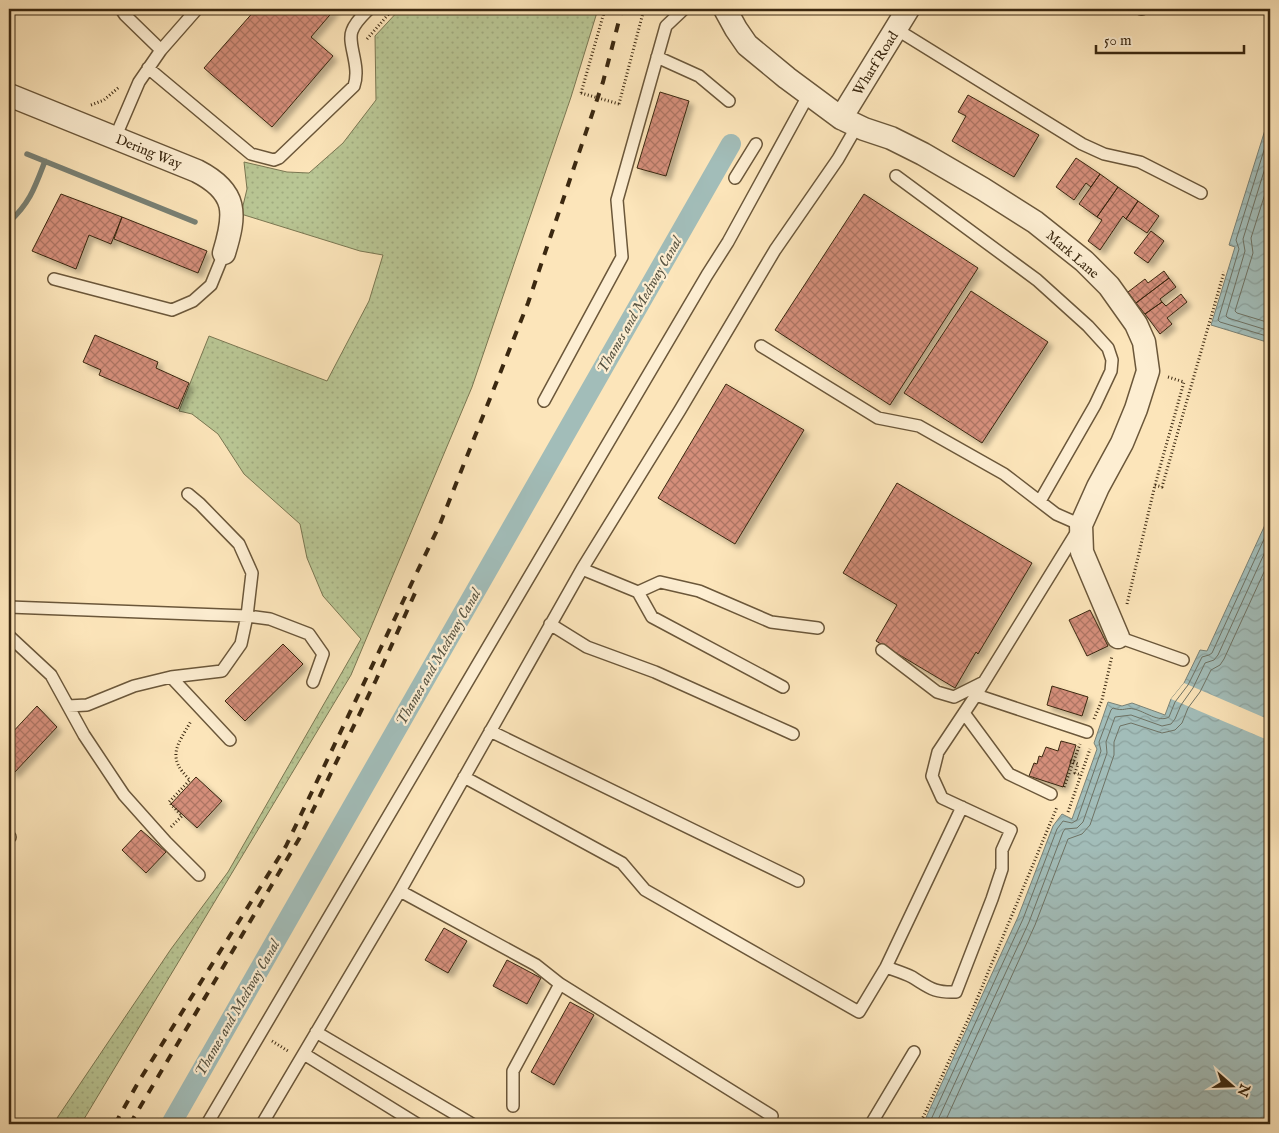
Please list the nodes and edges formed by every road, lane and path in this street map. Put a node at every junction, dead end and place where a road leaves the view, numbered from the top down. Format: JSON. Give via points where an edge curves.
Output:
{"nodes":[{"id":1,"x":120,"y":9,"type":"edge"},
{"id":2,"x":197,"y":9,"type":"edge"},
{"id":3,"x":369,"y":9,"type":"edge"},
{"id":4,"x":393,"y":9,"type":"edge"},
{"id":5,"x":604,"y":9,"type":"edge"},
{"id":6,"x":644,"y":9,"type":"edge"},
{"id":7,"x":684,"y":9,"type":"edge"},
{"id":8,"x":725,"y":9,"type":"edge"},
{"id":9,"x":908,"y":9,"type":"edge"},
{"id":10,"x":896,"y":29,"type":"junction"},
{"id":11,"x":366,"y":42,"type":"dead end"},
{"id":12,"x":161,"y":50,"type":"junction"},
{"id":13,"x":657,"y":57,"type":"junction"},
{"id":14,"x":148,"y":68,"type":"junction"},
{"id":15,"x":809,"y":94,"type":"junction"},
{"id":16,"x":9,"y":95,"type":"edge"},
{"id":17,"x":729,"y":101,"type":"dead end"},
{"id":18,"x":849,"y":122,"type":"junction"},
{"id":19,"x":115,"y":138,"type":"junction"},
{"id":20,"x":756,"y":144,"type":"dead end"},
{"id":21,"x":896,"y":176,"type":"dead end"},
{"id":22,"x":735,"y":178,"type":"dead end"},
{"id":23,"x":1201,"y":193,"type":"dead end"},
{"id":24,"x":224,"y":253,"type":"joint"},
{"id":25,"x":1224,"y":272,"type":"dead end"},
{"id":26,"x":54,"y":279,"type":"dead end"},
{"id":27,"x":761,"y":346,"type":"dead end"},
{"id":28,"x":544,"y":401,"type":"dead end"},
{"id":29,"x":1155,"y":485,"type":"dead end"},
{"id":30,"x":188,"y":494,"type":"dead end"},
{"id":31,"x":1040,"y":501,"type":"junction"},
{"id":32,"x":1081,"y":525,"type":"junction"},
{"id":33,"x":582,"y":569,"type":"junction"},
{"id":34,"x":638,"y":592,"type":"junction"},
{"id":35,"x":9,"y":608,"type":"edge"},
{"id":36,"x":247,"y":616,"type":"junction"},
{"id":37,"x":550,"y":624,"type":"junction"},
{"id":38,"x":818,"y":628,"type":"dead end"},
{"id":39,"x":9,"y":636,"type":"edge"},
{"id":40,"x":1118,"y":637,"type":"joint"},
{"id":41,"x":882,"y":650,"type":"dead end"},
{"id":42,"x":1183,"y":660,"type":"dead end"},
{"id":43,"x":171,"y":677,"type":"junction"},
{"id":44,"x":313,"y":682,"type":"dead end"},
{"id":45,"x":984,"y":682,"type":"junction"},
{"id":46,"x":783,"y":687,"type":"dead end"},
{"id":47,"x":976,"y":695,"type":"junction"},
{"id":48,"x":68,"y":706,"type":"junction"},
{"id":49,"x":202,"y":710,"type":"junction"},
{"id":50,"x":964,"y":713,"type":"junction"},
{"id":51,"x":490,"y":731,"type":"junction"},
{"id":52,"x":1086,"y":732,"type":"dead end"},
{"id":53,"x":793,"y":734,"type":"dead end"},
{"id":54,"x":230,"y":740,"type":"dead end"},
{"id":55,"x":1090,"y":749,"type":"dead end"},
{"id":56,"x":1070,"y":762,"type":"dead end"},
{"id":57,"x":1081,"y":775,"type":"junction"},
{"id":58,"x":464,"y":778,"type":"junction"},
{"id":59,"x":1051,"y":794,"type":"dead end"},
{"id":60,"x":962,"y":807,"type":"junction"},
{"id":61,"x":1068,"y":812,"type":"dead end"},
{"id":62,"x":169,"y":829,"type":"dead end"},
{"id":63,"x":199,"y":875,"type":"dead end"},
{"id":64,"x":798,"y":881,"type":"dead end"},
{"id":65,"x":400,"y":891,"type":"junction"},
{"id":66,"x":886,"y":967,"type":"junction"},
{"id":67,"x":560,"y":984,"type":"junction"},
{"id":68,"x":316,"y":1032,"type":"junction"},
{"id":69,"x":260,"y":1034,"type":"junction"},
{"id":70,"x":914,"y":1052,"type":"dead end"},
{"id":71,"x":303,"y":1056,"type":"junction"},
{"id":72,"x":513,"y":1106,"type":"dead end"},
{"id":73,"x":772,"y":1116,"type":"dead end"},
{"id":74,"x":207,"y":1124,"type":"edge"},
{"id":75,"x":262,"y":1124,"type":"edge"},
{"id":76,"x":417,"y":1124,"type":"edge"},
{"id":77,"x":472,"y":1124,"type":"edge"},
{"id":78,"x":871,"y":1124,"type":"edge"}],
"edges":[{"from":1,"to":12,"type":"lane"},
{"from":2,"to":12,"type":"lane"},
{"from":3,"to":14,"type":"lane","via":[[351,32],[357,77],[354,86],[274,160],[251,154]]},
{"from":4,"to":11,"type":"path"},
{"from":5,"to":6,"type":"path","bridge":true,"via":[[581,94],[619,104]]},
{"from":7,"to":13,"type":"lane","via":[[666,26]]},
{"from":8,"to":15,"type":"street","name":"Mark Lane","via":[[747,45]]},
{"from":9,"to":10,"type":"street","name":"Wharf Road"},
{"from":10,"to":18,"type":"street","name":"Wharf Road"},
{"from":10,"to":23,"type":"lane","via":[[1082,144],[1104,154],[1140,162]]},
{"from":12,"to":14,"type":"lane"},
{"from":13,"to":17,"type":"lane","via":[[699,76]]},
{"from":13,"to":28,"type":"lane","via":[[617,200],[622,257]]},
{"from":14,"to":19,"type":"lane"},
{"from":15,"to":18,"type":"street","name":"Mark Lane"},
{"from":15,"to":69,"type":"lane","via":[[728,242]]},
{"from":16,"to":19,"type":"street","name":"Dering Way"},
{"from":18,"to":32,"type":"street","name":"Mark Lane","via":[[924,154],[1034,222],[1084,261],[1109,286],[1136,324],[1144,342],[1148,371],[1122,443]]},
{"from":18,"to":33,"type":"lane","via":[[838,159],[775,250]]},
{"from":19,"to":24,"type":"street","name":"Dering Way","via":[[197,171],[218,185],[228,199],[232,213],[232,227]]},
{"from":20,"to":22,"type":"lane"},
{"from":21,"to":31,"type":"lane","via":[[1037,280],[1108,348],[1111,371]]},
{"from":24,"to":26,"type":"lane","via":[[210,285],[193,301],[172,310]]},
{"from":25,"to":29,"type":"path","via":[[1162,487]]},
{"from":27,"to":31,"type":"lane","via":[[878,418],[919,426],[1004,474]]},
{"from":30,"to":36,"type":"lane","via":[[239,544],[252,573]]},
{"from":31,"to":32,"type":"lane","via":[[1056,514]]},
{"from":32,"to":40,"type":"street","name":"Mark Lane","via":[[1082,552]]},
{"from":32,"to":45,"type":"lane"},
{"from":33,"to":34,"type":"lane"},
{"from":33,"to":37,"type":"lane"},
{"from":34,"to":38,"type":"lane","via":[[660,582],[699,591],[771,622]]},
{"from":34,"to":46,"type":"lane","via":[[652,617]]},
{"from":35,"to":36,"type":"lane"},
{"from":36,"to":43,"type":"lane","via":[[241,644],[222,671]]},
{"from":36,"to":44,"type":"lane","via":[[270,620],[309,634],[323,654]]},
{"from":37,"to":51,"type":"lane"},
{"from":37,"to":53,"type":"lane","via":[[586,647],[655,672]]},
{"from":39,"to":48,"type":"lane","via":[[51,675]]},
{"from":40,"to":42,"type":"lane"},
{"from":41,"to":45,"type":"lane","via":[[937,692],[954,697]]},
{"from":43,"to":48,"type":"lane","via":[[134,686],[87,705]]},
{"from":43,"to":49,"type":"lane"},
{"from":45,"to":47,"type":"lane"},
{"from":47,"to":50,"type":"lane"},
{"from":47,"to":52,"type":"lane"},
{"from":48,"to":63,"type":"lane","via":[[124,795]]},
{"from":49,"to":54,"type":"lane"},
{"from":49,"to":62,"type":"path","via":[[194,717],[177,750],[178,768],[190,780],[169,803],[182,816]]},
{"from":50,"to":59,"type":"lane","via":[[1009,774]]},
{"from":50,"to":60,"type":"lane","via":[[938,752],[932,776],[942,798]]},
{"from":51,"to":58,"type":"lane"},
{"from":51,"to":64,"type":"lane"},
{"from":55,"to":57,"type":"path"},
{"from":56,"to":57,"type":"path","via":[[1078,764],[1075,773]]},
{"from":57,"to":61,"type":"path"},
{"from":58,"to":65,"type":"lane"},
{"from":58,"to":66,"type":"lane","via":[[622,863],[644,890],[859,1012]]},
{"from":60,"to":66,"type":"lane"},
{"from":60,"to":66,"type":"lane","via":[[1011,830],[1002,850],[1002,869],[992,899],[956,992],[932,990]]},
{"from":65,"to":67,"type":"lane","via":[[536,965]]},
{"from":65,"to":68,"type":"lane"},
{"from":67,"to":72,"type":"lane","via":[[513,1071]]},
{"from":67,"to":73,"type":"lane"},
{"from":68,"to":71,"type":"lane"},
{"from":68,"to":77,"type":"lane"},
{"from":69,"to":71,"type":"path"},
{"from":69,"to":74,"type":"lane"},
{"from":70,"to":78,"type":"lane"},
{"from":71,"to":75,"type":"lane"},
{"from":71,"to":76,"type":"lane"}]}
